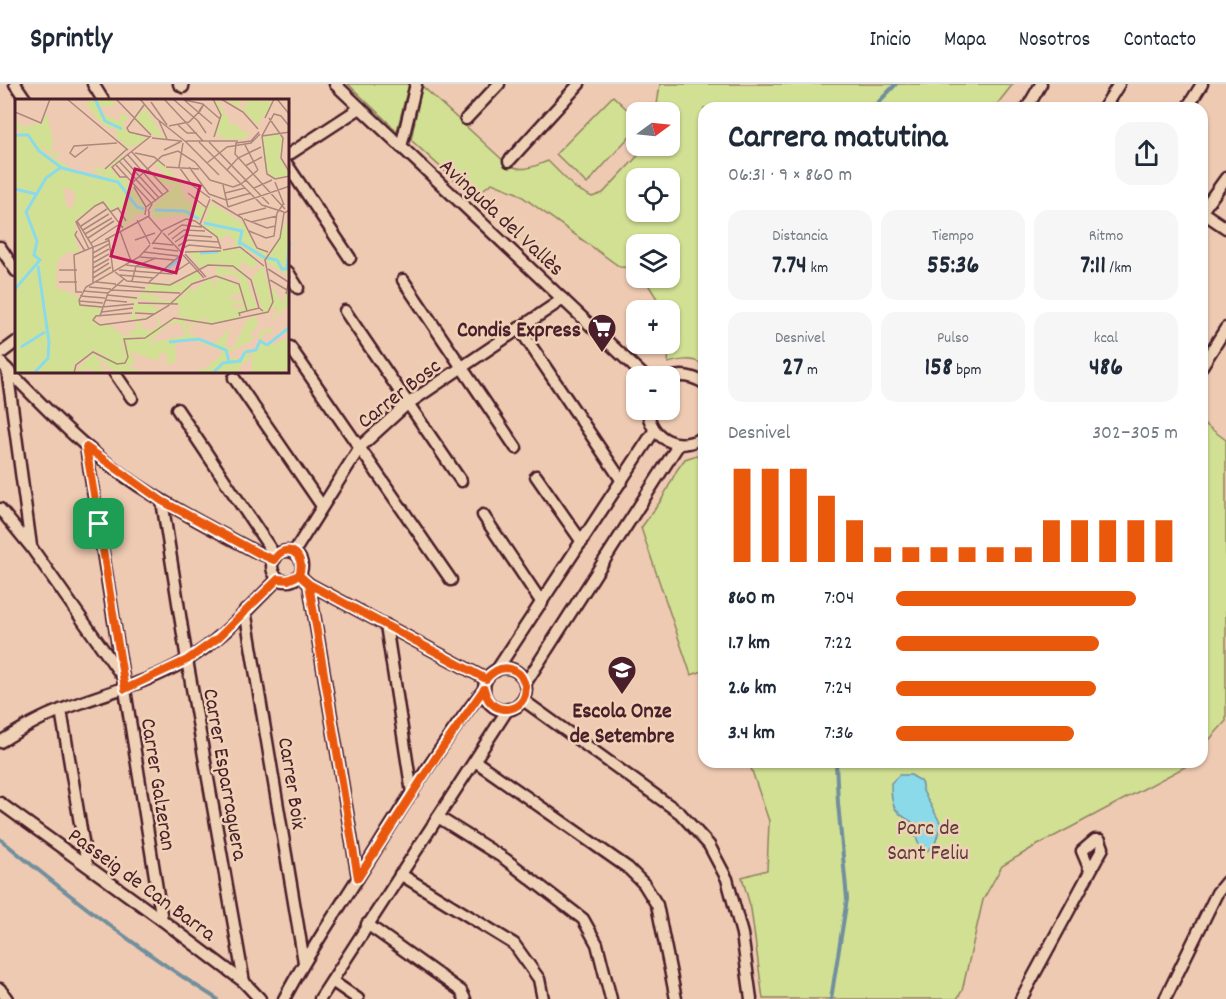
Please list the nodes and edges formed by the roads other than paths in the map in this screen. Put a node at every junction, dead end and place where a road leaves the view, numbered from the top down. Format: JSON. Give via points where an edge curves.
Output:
{"nodes":[{"id":1,"x":15,"y":84,"type":"edge"},
{"id":2,"x":93,"y":84,"type":"edge"},
{"id":3,"x":335,"y":84,"type":"edge"},
{"id":4,"x":416,"y":84,"type":"edge"},
{"id":5,"x":499,"y":84,"type":"edge"},
{"id":6,"x":579,"y":84,"type":"edge"},
{"id":7,"x":1041,"y":84,"type":"edge"},
{"id":8,"x":1119,"y":84,"type":"edge"},
{"id":9,"x":1202,"y":84,"type":"edge"},
{"id":10,"x":25,"y":99,"type":"edge"},
{"id":11,"x":102,"y":99,"type":"edge"},
{"id":12,"x":1032,"y":102,"type":"edge"},
{"id":13,"x":1108,"y":102,"type":"edge"},
{"id":14,"x":1191,"y":102,"type":"edge"},
{"id":15,"x":360,"y":108,"type":"junction"},
{"id":16,"x":466,"y":119,"type":"dead end"},
{"id":17,"x":401,"y":147,"type":"junction"},
{"id":18,"x":290,"y":154,"type":"edge"},
{"id":19,"x":509,"y":161,"type":"dead end"},
{"id":20,"x":290,"y":169,"type":"edge"},
{"id":21,"x":1226,"y":178,"type":"edge"},
{"id":22,"x":1208,"y":204,"type":"edge"},
{"id":23,"x":1208,"y":216,"type":"edge"},
{"id":24,"x":1226,"y":228,"type":"edge"},
{"id":25,"x":0,"y":247,"type":"edge"},
{"id":26,"x":350,"y":258,"type":"dead end"},
{"id":27,"x":15,"y":270,"type":"edge"},
{"id":28,"x":290,"y":275,"type":"edge"},
{"id":29,"x":403,"y":280,"type":"dead end"},
{"id":30,"x":298,"y":288,"type":"dead end"},
{"id":31,"x":563,"y":299,"type":"junction"},
{"id":32,"x":345,"y":311,"type":"dead end"},
{"id":33,"x":519,"y":328,"type":"junction"},
{"id":34,"x":1226,"y":328,"type":"edge"},
{"id":35,"x":15,"y":343,"type":"edge"},
{"id":36,"x":290,"y":346,"type":"dead end"},
{"id":37,"x":0,"y":354,"type":"edge"},
{"id":38,"x":1208,"y":356,"type":"edge"},
{"id":39,"x":3,"y":365,"type":"edge"},
{"id":40,"x":633,"y":366,"type":"edge"},
{"id":41,"x":463,"y":367,"type":"junction"},
{"id":42,"x":115,"y":374,"type":"edge"},
{"id":43,"x":680,"y":375,"type":"edge"},
{"id":44,"x":234,"y":378,"type":"dead end"},
{"id":45,"x":698,"y":380,"type":"edge"},
{"id":46,"x":132,"y":398,"type":"dead end"},
{"id":47,"x":409,"y":403,"type":"junction"},
{"id":48,"x":177,"y":409,"type":"dead end"},
{"id":49,"x":649,"y":420,"type":"edge"},
{"id":50,"x":654,"y":431,"type":"junction"},
{"id":51,"x":698,"y":439,"type":"edge"},
{"id":52,"x":679,"y":444,"type":"junction"},
{"id":53,"x":86,"y":447,"type":"junction"},
{"id":54,"x":360,"y":447,"type":"junction"},
{"id":55,"x":516,"y":448,"type":"dead end"},
{"id":56,"x":536,"y":476,"type":"dead end"},
{"id":57,"x":461,"y":481,"type":"dead end"},
{"id":58,"x":622,"y":481,"type":"junction"},
{"id":59,"x":162,"y":501,"type":"junction"},
{"id":60,"x":322,"y":506,"type":"junction"},
{"id":61,"x":0,"y":509,"type":"edge"},
{"id":62,"x":483,"y":515,"type":"dead end"},
{"id":63,"x":582,"y":542,"type":"junction"},
{"id":64,"x":31,"y":547,"type":"junction"},
{"id":65,"x":294,"y":552,"type":"junction"},
{"id":66,"x":275,"y":558,"type":"junction"},
{"id":67,"x":299,"y":575,"type":"junction"},
{"id":68,"x":278,"y":579,"type":"junction"},
{"id":69,"x":451,"y":580,"type":"dead end"},
{"id":70,"x":309,"y":584,"type":"junction"},
{"id":71,"x":542,"y":603,"type":"junction"},
{"id":72,"x":245,"y":610,"type":"junction"},
{"id":73,"x":386,"y":625,"type":"junction"},
{"id":74,"x":187,"y":660,"type":"junction"},
{"id":75,"x":496,"y":671,"type":"junction"},
{"id":76,"x":124,"y":684,"type":"junction"},
{"id":77,"x":485,"y":684,"type":"junction"},
{"id":78,"x":525,"y":684,"type":"junction"},
{"id":79,"x":523,"y":700,"type":"junction"},
{"id":80,"x":61,"y":710,"type":"junction"},
{"id":81,"x":508,"y":710,"type":"junction"},
{"id":82,"x":0,"y":742,"type":"edge"},
{"id":83,"x":475,"y":760,"type":"junction"},
{"id":84,"x":412,"y":792,"type":"junction"},
{"id":85,"x":0,"y":803,"type":"edge"},
{"id":86,"x":438,"y":817,"type":"junction"},
{"id":87,"x":87,"y":865,"type":"junction"},
{"id":88,"x":1090,"y":870,"type":"dead end"},
{"id":89,"x":400,"y":874,"type":"junction"},
{"id":90,"x":358,"y":878,"type":"junction"},
{"id":91,"x":1226,"y":882,"type":"edge"},
{"id":92,"x":162,"y":920,"type":"junction"},
{"id":93,"x":367,"y":924,"type":"junction"},
{"id":94,"x":304,"y":962,"type":"junction"},
{"id":95,"x":332,"y":981,"type":"junction"},
{"id":96,"x":244,"y":982,"type":"junction"},
{"id":97,"x":0,"y":989,"type":"edge"},
{"id":98,"x":7,"y":999,"type":"edge"},
{"id":99,"x":260,"y":999,"type":"edge"},
{"id":100,"x":281,"y":999,"type":"edge"},
{"id":101,"x":320,"y":999,"type":"edge"},
{"id":102,"x":358,"y":999,"type":"edge"},
{"id":103,"x":465,"y":999,"type":"edge"},
{"id":104,"x":543,"y":999,"type":"edge"},
{"id":105,"x":612,"y":999,"type":"edge"},
{"id":106,"x":676,"y":999,"type":"edge"},
{"id":107,"x":751,"y":999,"type":"edge"},
{"id":108,"x":1021,"y":999,"type":"edge"},
{"id":109,"x":1165,"y":999,"type":"edge"}],
"edges":[{"from":1,"to":10,"type":"street"},
{"from":2,"to":11,"type":"street"},
{"from":3,"to":15,"type":"street","name":"Avinguda del Vallès"},
{"from":4,"to":17,"type":"street"},
{"from":5,"to":16,"type":"street"},
{"from":6,"to":19,"type":"street"},
{"from":7,"to":12,"type":"street"},
{"from":8,"to":13,"type":"street"},
{"from":9,"to":14,"type":"street"},
{"from":15,"to":17,"type":"street","name":"Avinguda del Vallès"},
{"from":15,"to":18,"type":"street"},
{"from":17,"to":31,"type":"street","name":"Avinguda del Vallès"},
{"from":20,"to":26,"type":"street"},
{"from":21,"to":22,"type":"street"},
{"from":23,"to":24,"type":"street"},
{"from":25,"to":27,"type":"street"},
{"from":28,"to":30,"type":"street"},
{"from":29,"to":41,"type":"street"},
{"from":31,"to":33,"type":"street","name":"Carrer Bosc"},
{"from":31,"to":40,"type":"street","name":"Avinguda del Vallès"},
{"from":32,"to":47,"type":"street"},
{"from":33,"to":41,"type":"street","name":"Carrer Bosc"},
{"from":33,"to":58,"type":"street"},
{"from":34,"to":38,"type":"street"},
{"from":35,"to":37,"type":"street"},
{"from":36,"to":54,"type":"street"},
{"from":39,"to":53,"type":"street"},
{"from":39,"to":64,"type":"street"},
{"from":41,"to":47,"type":"street","name":"Carrer Bosc"},
{"from":41,"to":55,"type":"street"},
{"from":42,"to":46,"type":"street"},
{"from":43,"to":45,"type":"street"},
{"from":44,"to":60,"type":"street"},
{"from":47,"to":54,"type":"street","name":"Carrer Bosc"},
{"from":47,"to":57,"type":"street"},
{"from":48,"to":66,"type":"street"},
{"from":49,"to":50,"type":"street"},
{"from":50,"to":52,"type":"street"},
{"from":50,"to":58,"type":"street"},
{"from":51,"to":52,"type":"street"},
{"from":52,"to":78,"type":"street"},
{"from":53,"to":59,"type":"street"},
{"from":53,"to":76,"type":"street"},
{"from":54,"to":60,"type":"street","name":"Carrer Bosc"},
{"from":54,"to":69,"type":"street"},
{"from":56,"to":63,"type":"street"},
{"from":58,"to":63,"type":"street"},
{"from":59,"to":66,"type":"street","via":[[258,553]]},
{"from":59,"to":74,"type":"street","name":"Carrer Esparraguera"},
{"from":60,"to":65,"type":"street","name":"Carrer Bosc"},
{"from":61,"to":64,"type":"street","name":"Carrer Galzeran"},
{"from":62,"to":71,"type":"street"},
{"from":63,"to":71,"type":"street"},
{"from":64,"to":76,"type":"street","name":"Carrer Galzeran"},
{"from":65,"to":66,"type":"street","via":[[282,552]]},
{"from":65,"to":67,"type":"street","via":[[300,559]]},
{"from":66,"to":68,"type":"street"},
{"from":67,"to":68,"type":"street"},
{"from":67,"to":70,"type":"street"},
{"from":68,"to":72,"type":"street"},
{"from":70,"to":73,"type":"street"},
{"from":70,"to":90,"type":"street"},
{"from":71,"to":75,"type":"street"},
{"from":72,"to":74,"type":"street","via":[[218,638]]},
{"from":72,"to":94,"type":"street","name":"Carrer Boix"},
{"from":73,"to":77,"type":"street"},
{"from":73,"to":84,"type":"street"},
{"from":74,"to":76,"type":"street"},
{"from":74,"to":96,"type":"street","name":"Carrer Esparraguera"},
{"from":75,"to":77,"type":"street"},
{"from":75,"to":78,"type":"street","via":[[516,671]]},
{"from":76,"to":80,"type":"street"},
{"from":76,"to":92,"type":"street","name":"Carrer Galzeran"},
{"from":77,"to":81,"type":"street","via":[[490,704]]},
{"from":77,"to":84,"type":"street"},
{"from":78,"to":79,"type":"street"},
{"from":79,"to":81,"type":"street"},
{"from":79,"to":107,"type":"street","via":[[680,813],[709,845],[727,879],[742,934]]},
{"from":80,"to":82,"type":"street"},
{"from":80,"to":87,"type":"street"},
{"from":81,"to":83,"type":"street"},
{"from":83,"to":86,"type":"street"},
{"from":83,"to":106,"type":"street","via":[[645,884],[657,905]]},
{"from":84,"to":90,"type":"street"},
{"from":85,"to":87,"type":"street","name":"Passeig de Can Barra"},
{"from":86,"to":89,"type":"street"},
{"from":86,"to":105,"type":"street","via":[[505,859],[583,919],[597,944]]},
{"from":87,"to":92,"type":"street","name":"Passeig de Can Barra"},
{"from":88,"to":108,"type":"street"},
{"from":89,"to":93,"type":"street"},
{"from":89,"to":104,"type":"street","via":[[514,944],[539,979]]},
{"from":90,"to":94,"type":"street"},
{"from":91,"to":109,"type":"street"},
{"from":92,"to":96,"type":"street","name":"Passeig de Can Barra"},
{"from":93,"to":95,"type":"street"},
{"from":93,"to":103,"type":"street","via":[[461,991]]},
{"from":94,"to":100,"type":"street"},
{"from":95,"to":101,"type":"street"},
{"from":95,"to":102,"type":"street"},
{"from":96,"to":99,"type":"street","name":"Passeig de Can Barra"},
{"from":97,"to":98,"type":"street"}]}
